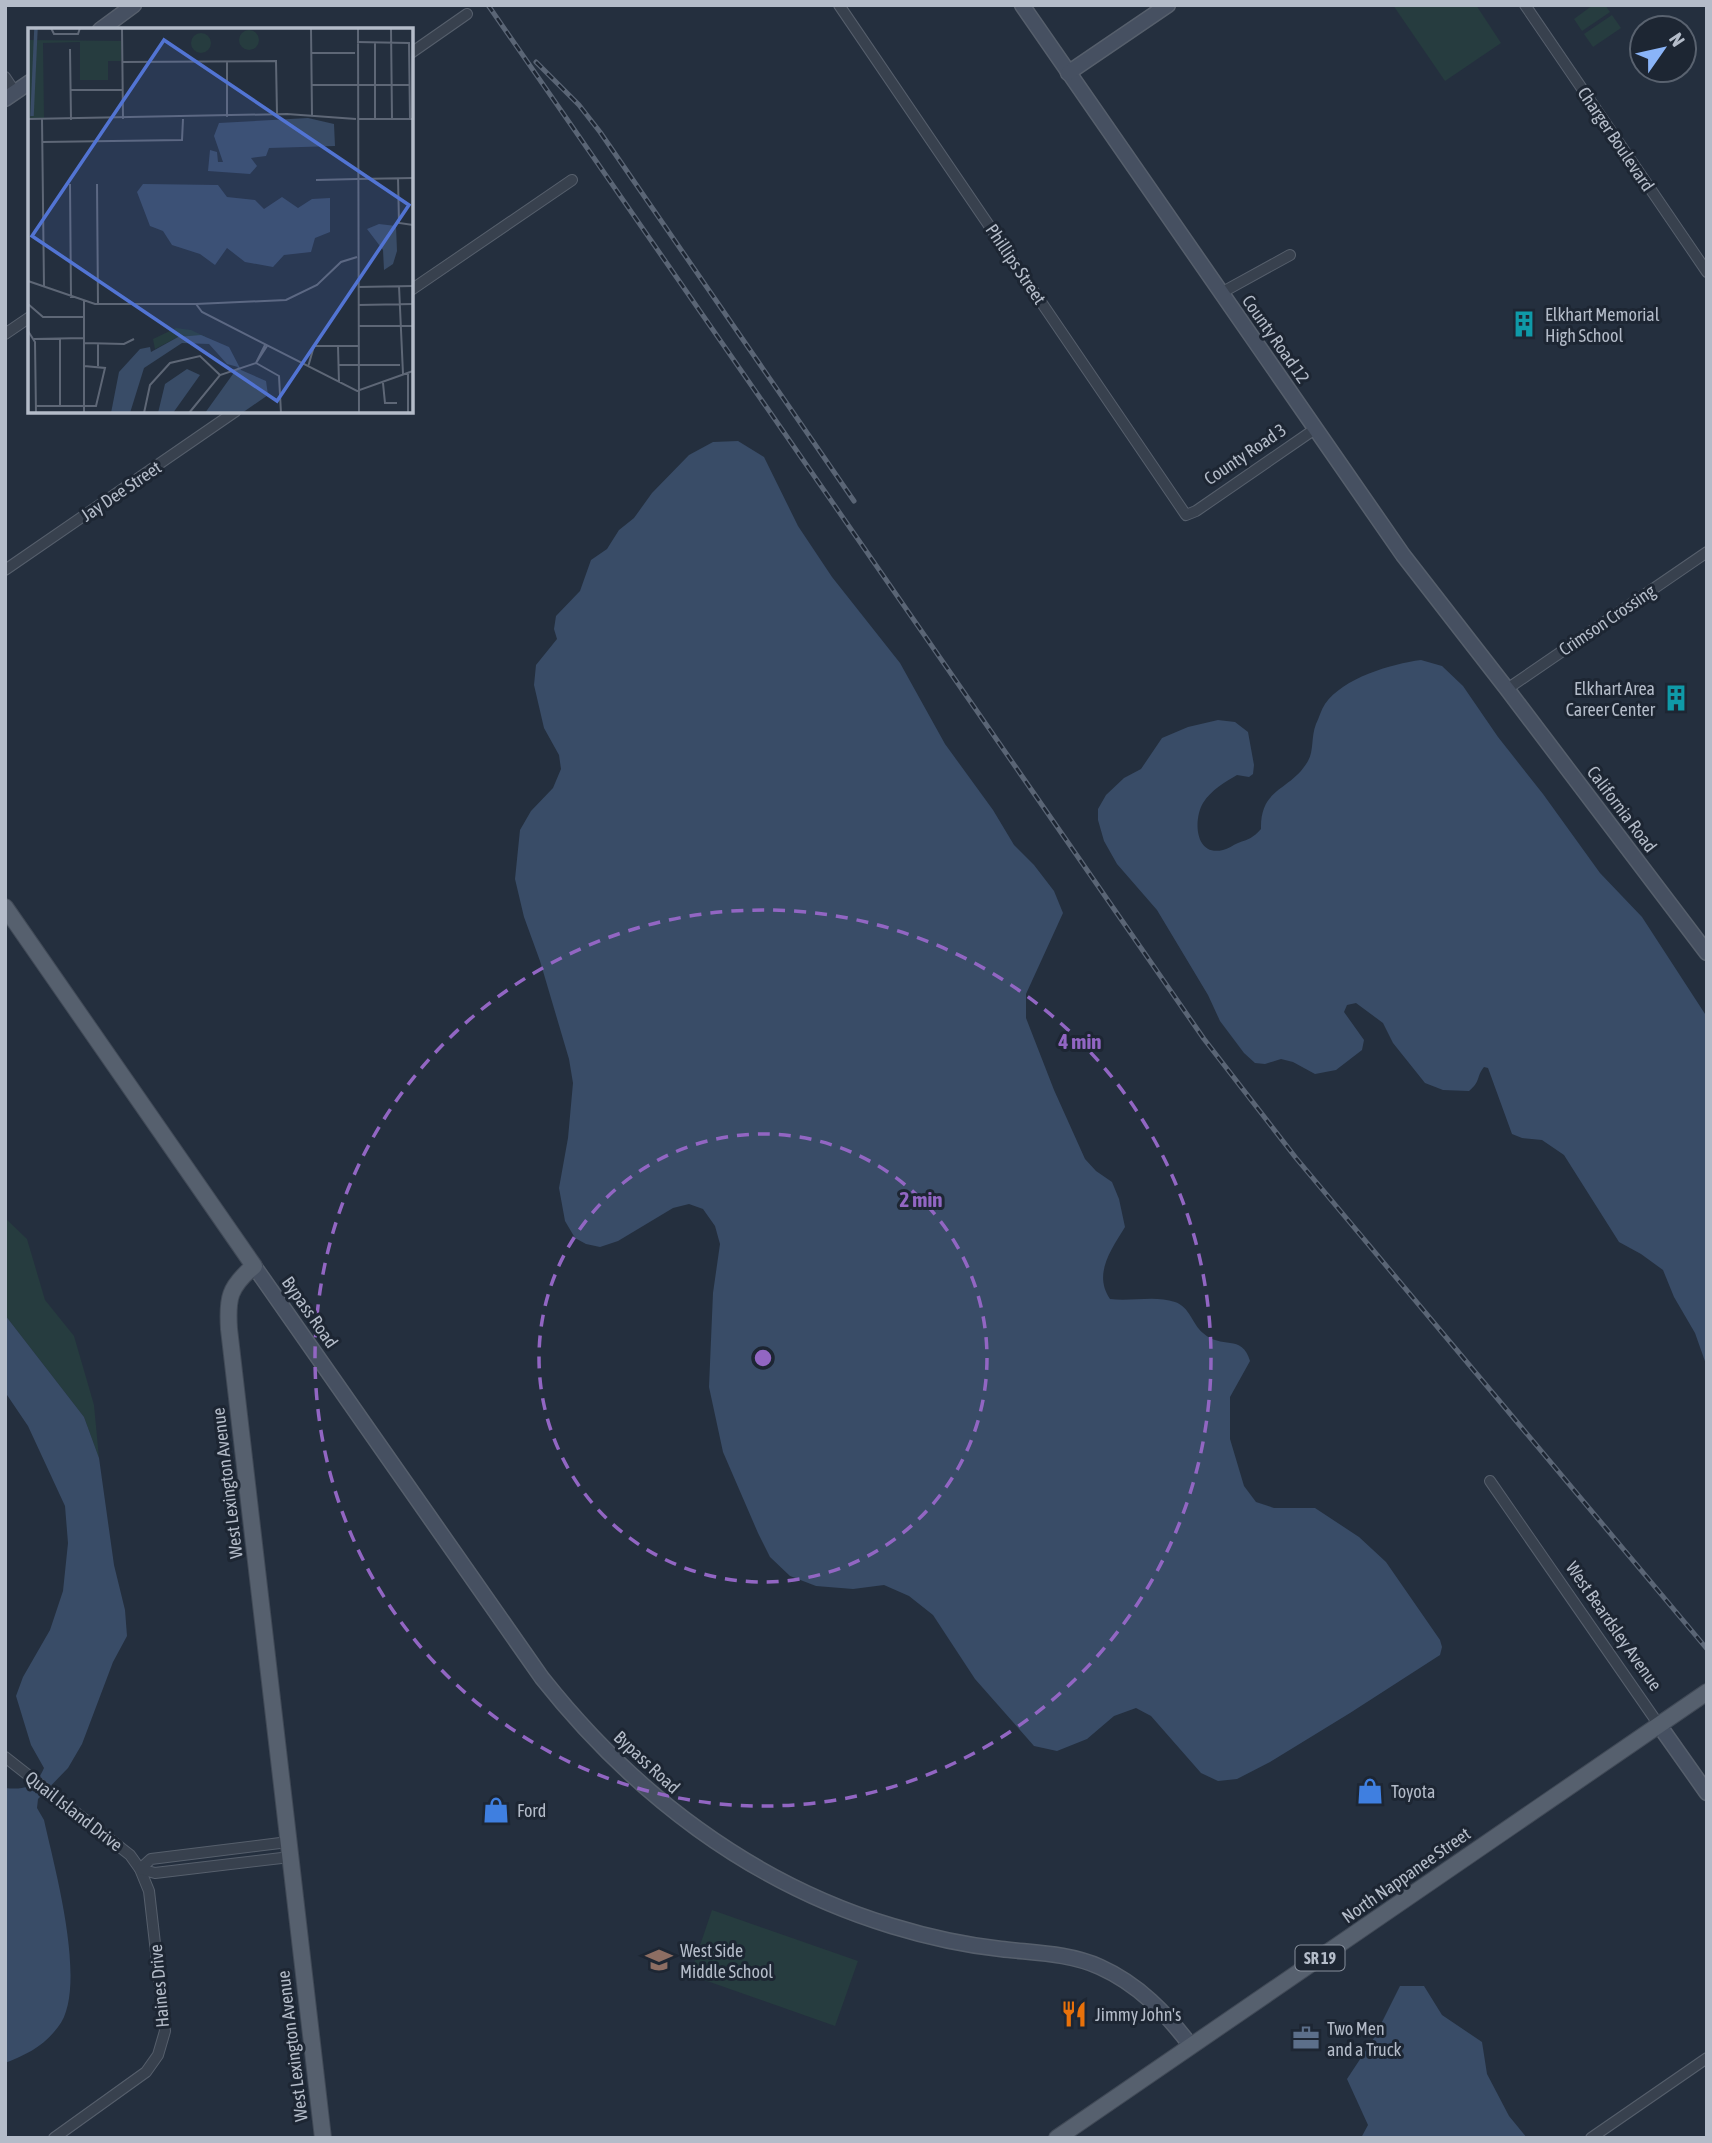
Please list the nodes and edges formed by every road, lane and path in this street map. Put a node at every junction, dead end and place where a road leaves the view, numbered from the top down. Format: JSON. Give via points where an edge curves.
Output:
{"nodes":[{"id":1,"x":134,"y":5,"type":"edge"},
{"id":2,"x":839,"y":5,"type":"edge"},
{"id":3,"x":1022,"y":5,"type":"edge"},
{"id":4,"x":1168,"y":5,"type":"edge"},
{"id":5,"x":1525,"y":5,"type":"edge"},
{"id":6,"x":467,"y":14,"type":"dead end"},
{"id":7,"x":103,"y":28,"type":"edge"},
{"id":8,"x":413,"y":51,"type":"edge"},
{"id":9,"x":1068,"y":73,"type":"junction"},
{"id":10,"x":5,"y":78,"type":"edge"},
{"id":11,"x":28,"y":83,"type":"edge"},
{"id":12,"x":10,"y":96,"type":"edge"},
{"id":13,"x":572,"y":180,"type":"dead end"},
{"id":14,"x":1290,"y":255,"type":"dead end"},
{"id":15,"x":1707,"y":272,"type":"edge"},
{"id":16,"x":413,"y":289,"type":"edge"},
{"id":17,"x":1222,"y":293,"type":"junction"},
{"id":18,"x":28,"y":318,"type":"edge"},
{"id":19,"x":5,"y":334,"type":"edge"},
{"id":20,"x":233,"y":413,"type":"edge"},
{"id":21,"x":1315,"y":429,"type":"junction"},
{"id":22,"x":1196,"y":511,"type":"joint"},
{"id":23,"x":1707,"y":552,"type":"edge"},
{"id":24,"x":5,"y":570,"type":"edge"},
{"id":25,"x":1507,"y":689,"type":"junction"},
{"id":26,"x":5,"y":907,"type":"edge"},
{"id":27,"x":1707,"y":953,"type":"edge"},
{"id":28,"x":254,"y":1266,"type":"junction"},
{"id":29,"x":1490,"y":1481,"type":"dead end"},
{"id":30,"x":1707,"y":1692,"type":"edge"},
{"id":31,"x":1659,"y":1725,"type":"junction"},
{"id":32,"x":5,"y":1757,"type":"edge"},
{"id":33,"x":1707,"y":1793,"type":"edge"},
{"id":34,"x":289,"y":1849,"type":"junction"},
{"id":35,"x":140,"y":1868,"type":"junction"},
{"id":36,"x":1191,"y":2046,"type":"junction"},
{"id":37,"x":1707,"y":2058,"type":"edge"},
{"id":38,"x":54,"y":2138,"type":"edge"},
{"id":39,"x":323,"y":2138,"type":"edge"},
{"id":40,"x":1057,"y":2138,"type":"edge"},
{"id":41,"x":1591,"y":2138,"type":"edge"}],
"edges":[{"from":1,"to":7,"type":"main road"},
{"from":2,"to":22,"type":"street","name":"Phillips Street","via":[[1186,515]]},
{"from":3,"to":9,"type":"main road","name":"County Road 12"},
{"from":4,"to":9,"type":"main road"},
{"from":5,"to":15,"type":"street","name":"Charger Boulevard"},
{"from":6,"to":8,"type":"street"},
{"from":9,"to":17,"type":"main road","name":"County Road 12"},
{"from":10,"to":12,"type":"street"},
{"from":11,"to":12,"type":"main road"},
{"from":13,"to":16,"type":"street"},
{"from":14,"to":17,"type":"street"},
{"from":17,"to":21,"type":"main road","name":"County Road 12"},
{"from":18,"to":19,"type":"street"},
{"from":20,"to":24,"type":"street","name":"Jay Dee Street"},
{"from":21,"to":22,"type":"street","name":"County Road 3"},
{"from":21,"to":25,"type":"main road","name":"County Road 12","via":[[1403,555]]},
{"from":23,"to":25,"type":"street","name":"Crimson Crossing"},
{"from":25,"to":27,"type":"main road","name":"California Road"},
{"from":26,"to":28,"type":"main road"},
{"from":28,"to":34,"type":"main road","name":"West Lexington Avenue","via":[[233,1287],[228,1319]]},
{"from":28,"to":36,"type":"main road","name":"Bypass Road","via":[[542,1678],[584,1729],[647,1790],[740,1858],[858,1915],[965,1945],[1054,1955],[1100,1967],[1143,1993]]},
{"from":29,"to":31,"type":"street","name":"West Beardsley Avenue"},
{"from":30,"to":31,"type":"main road","name":"North Nappanee Street","number":"SR 19"},
{"from":31,"to":33,"type":"main road","name":"West Beardsley Avenue"},
{"from":31,"to":36,"type":"main road","name":"North Nappanee Street","number":"SR 19"},
{"from":32,"to":35,"type":"street","name":"Quail Island Drive","via":[[130,1855]]},
{"from":34,"to":35,"type":"street","via":[[155,1873]]},
{"from":34,"to":35,"type":"street","via":[[150,1859]]},
{"from":34,"to":39,"type":"main road","name":"West Lexington Avenue"},
{"from":35,"to":38,"type":"street","name":"Haines Drive","via":[[149,1891],[165,2031],[158,2055],[146,2072]]},
{"from":36,"to":40,"type":"main road","name":"North Nappanee Street","number":"SR 19"},
{"from":37,"to":41,"type":"street"}]}
